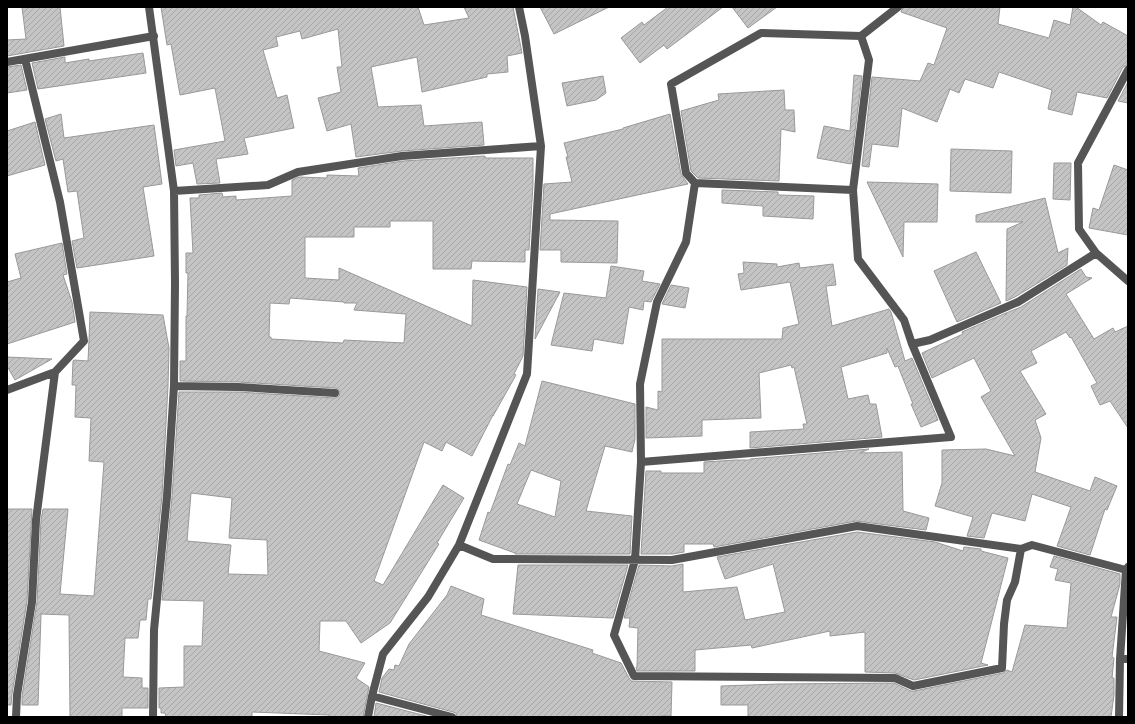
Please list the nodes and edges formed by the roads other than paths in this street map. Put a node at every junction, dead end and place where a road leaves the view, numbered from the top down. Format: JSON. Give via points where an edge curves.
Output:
{"nodes":[{"id":1,"x":149,"y":7,"type":"edge"},
{"id":2,"x":519,"y":7,"type":"edge"},
{"id":3,"x":898,"y":7,"type":"edge"},
{"id":4,"x":154,"y":36,"type":"junction"},
{"id":5,"x":861,"y":36,"type":"junction"},
{"id":6,"x":25,"y":59,"type":"junction"},
{"id":7,"x":7,"y":62,"type":"edge"},
{"id":8,"x":1128,"y":70,"type":"edge"},
{"id":9,"x":541,"y":146,"type":"junction"},
{"id":10,"x":695,"y":183,"type":"junction"},
{"id":11,"x":852,"y":190,"type":"junction"},
{"id":12,"x":174,"y":191,"type":"junction"},
{"id":13,"x":1096,"y":253,"type":"junction"},
{"id":14,"x":1128,"y":281,"type":"edge"},
{"id":15,"x":912,"y":344,"type":"junction"},
{"id":16,"x":55,"y":372,"type":"junction"},
{"id":17,"x":174,"y":386,"type":"junction"},
{"id":18,"x":7,"y":390,"type":"edge"},
{"id":19,"x":335,"y":392,"type":"dead end"},
{"id":20,"x":641,"y":462,"type":"junction"},
{"id":21,"x":459,"y":545,"type":"junction"},
{"id":22,"x":1021,"y":549,"type":"junction"},
{"id":23,"x":634,"y":560,"type":"junction"},
{"id":24,"x":1127,"y":569,"type":"edge"},
{"id":25,"x":1124,"y":659,"type":"edge"},
{"id":26,"x":372,"y":696,"type":"junction"},
{"id":27,"x":16,"y":717,"type":"edge"},
{"id":28,"x":153,"y":717,"type":"edge"},
{"id":29,"x":368,"y":717,"type":"edge"},
{"id":30,"x":452,"y":717,"type":"edge"},
{"id":31,"x":1119,"y":717,"type":"edge"}],
"edges":[{"from":1,"to":4,"type":"street"},
{"from":2,"to":9,"type":"street"},
{"from":3,"to":5,"type":"street"},
{"from":4,"to":6,"type":"street"},
{"from":4,"to":12,"type":"street"},
{"from":5,"to":10,"type":"street","via":[[761,33],[671,84],[686,173]]},
{"from":5,"to":11,"type":"street","via":[[869,60]]},
{"from":6,"to":7,"type":"street"},
{"from":6,"to":16,"type":"street","via":[[60,202],[84,341]]},
{"from":8,"to":13,"type":"street","via":[[1078,163],[1078,229]]},
{"from":9,"to":12,"type":"street","via":[[402,156],[298,172],[268,185]]},
{"from":9,"to":21,"type":"street","via":[[527,374]]},
{"from":10,"to":11,"type":"street"},
{"from":10,"to":20,"type":"street","via":[[686,242],[657,302],[640,384]]},
{"from":11,"to":15,"type":"street","via":[[858,259],[904,320]]},
{"from":12,"to":17,"type":"street"},
{"from":13,"to":14,"type":"street"},
{"from":13,"to":15,"type":"street","via":[[1018,302],[930,340]]},
{"from":15,"to":20,"type":"street","via":[[951,437]]},
{"from":16,"to":18,"type":"street"},
{"from":16,"to":27,"type":"street","via":[[36,520],[32,602],[17,695]]},
{"from":17,"to":19,"type":"street"},
{"from":17,"to":28,"type":"street","via":[[167,496],[154,630]]},
{"from":20,"to":23,"type":"street"},
{"from":21,"to":23,"type":"street","via":[[493,559]]},
{"from":21,"to":26,"type":"street","via":[[428,597],[383,654]]},
{"from":22,"to":23,"type":"street","via":[[856,526],[672,560]]},
{"from":22,"to":23,"type":"street","via":[[1015,582],[1007,600],[1002,668],[914,686],[895,678],[634,676],[614,635]]},
{"from":22,"to":24,"type":"street","via":[[1032,545]]},
{"from":24,"to":25,"type":"street"},
{"from":25,"to":31,"type":"street"},
{"from":26,"to":29,"type":"street"},
{"from":26,"to":30,"type":"street"}]}
